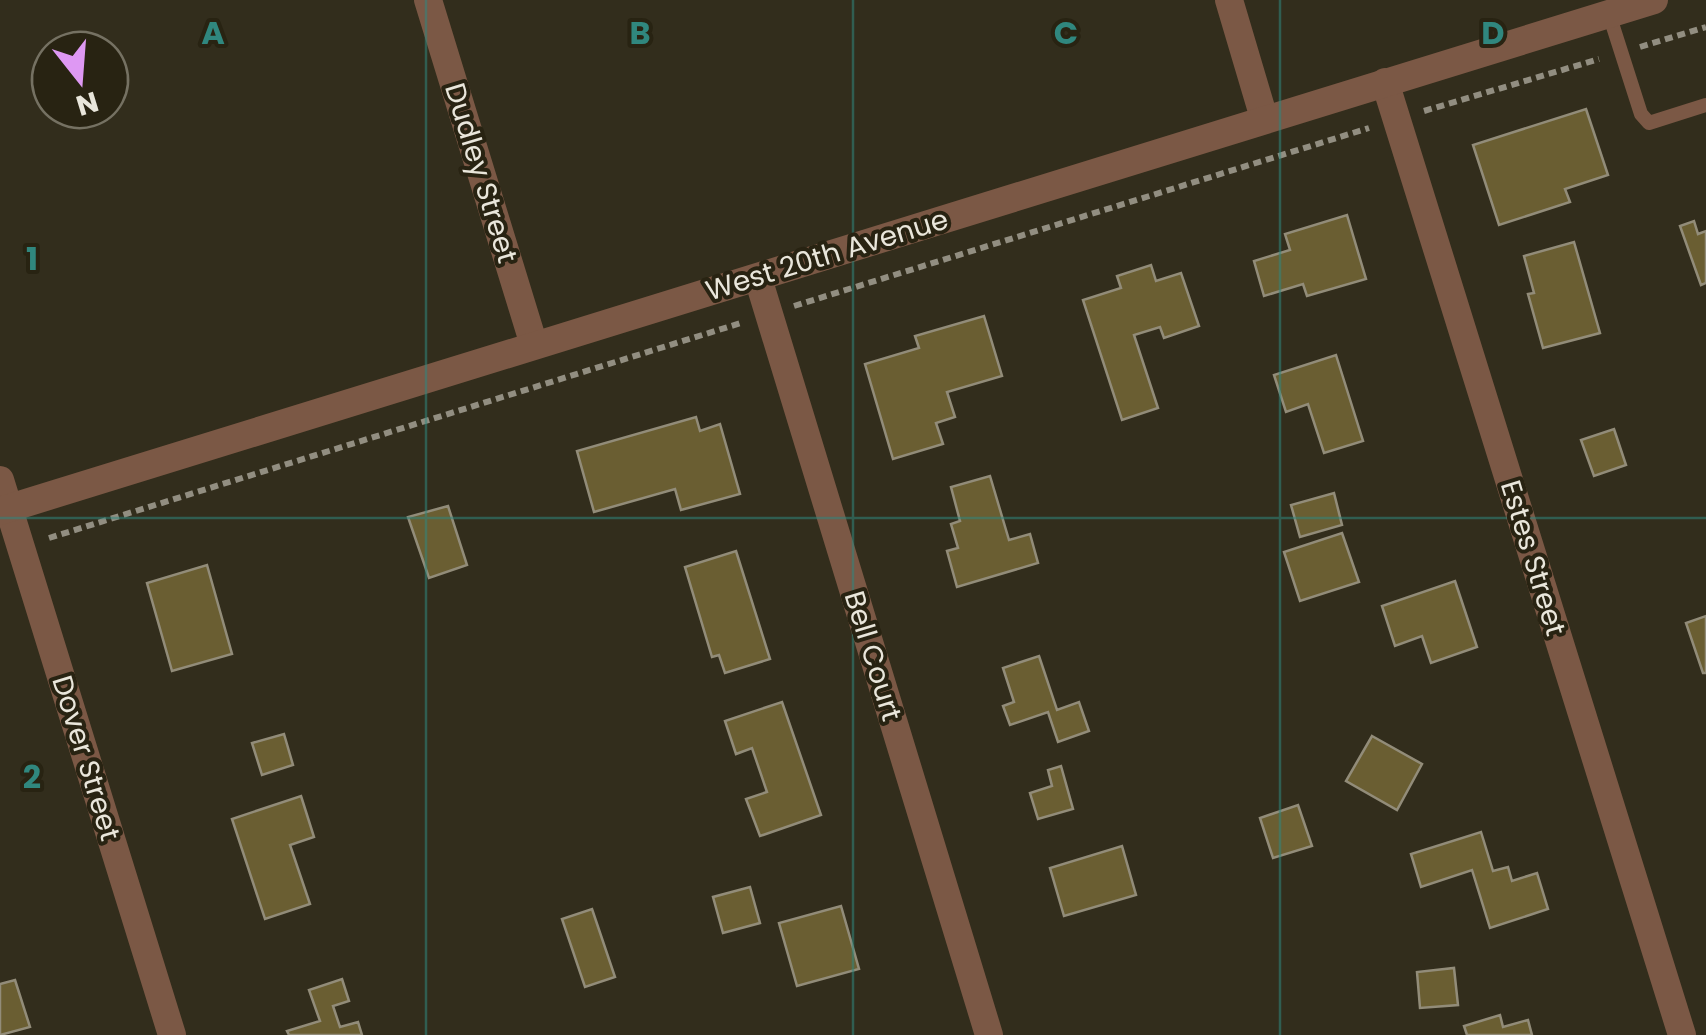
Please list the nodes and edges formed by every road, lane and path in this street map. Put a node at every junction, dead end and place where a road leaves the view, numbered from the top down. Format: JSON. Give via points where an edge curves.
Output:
{"nodes":[{"id":1,"x":428,"y":0,"type":"edge"},
{"id":2,"x":1229,"y":0,"type":"edge"},
{"id":3,"x":1654,"y":0,"type":"edge"},
{"id":4,"x":1609,"y":14,"type":"junction"},
{"id":5,"x":1706,"y":27,"type":"edge"},
{"id":6,"x":1622,"y":52,"type":"junction"},
{"id":7,"x":1385,"y":82,"type":"junction"},
{"id":8,"x":1706,"y":105,"type":"edge"},
{"id":9,"x":1264,"y":118,"type":"junction"},
{"id":10,"x":1396,"y":119,"type":"junction"},
{"id":11,"x":758,"y":278,"type":"junction"},
{"id":12,"x":769,"y":314,"type":"junction"},
{"id":13,"x":534,"y":345,"type":"junction"},
{"id":14,"x":0,"y":480,"type":"edge"},
{"id":15,"x":4,"y":510,"type":"edge"},
{"id":16,"x":20,"y":547,"type":"junction"},
{"id":17,"x":172,"y":1035,"type":"edge"},
{"id":18,"x":989,"y":1035,"type":"edge"},
{"id":19,"x":1682,"y":1035,"type":"edge"}],
"edges":[{"from":1,"to":13,"type":"street","name":"Dudley Street"},
{"from":2,"to":9,"type":"street"},
{"from":3,"to":4,"type":"street","name":"West 20th Avenue"},
{"from":4,"to":6,"type":"lane"},
{"from":4,"to":7,"type":"street","name":"West 20th Avenue"},
{"from":5,"to":6,"type":"path"},
{"from":6,"to":8,"type":"lane","via":[[1641,114],[1650,123]]},
{"from":6,"to":10,"type":"path"},
{"from":7,"to":9,"type":"street","name":"West 20th Avenue"},
{"from":7,"to":10,"type":"street","name":"Estes Street"},
{"from":9,"to":11,"type":"street","name":"West 20th Avenue"},
{"from":10,"to":12,"type":"path"},
{"from":10,"to":19,"type":"street","name":"Estes Street"},
{"from":11,"to":12,"type":"street","name":"Bell Court"},
{"from":11,"to":13,"type":"street","name":"West 20th Avenue"},
{"from":12,"to":16,"type":"path"},
{"from":12,"to":18,"type":"street","name":"Bell Court"},
{"from":13,"to":15,"type":"street","name":"West 20th Avenue"},
{"from":14,"to":15,"type":"street","name":"Dover Street"},
{"from":15,"to":16,"type":"street","name":"Dover Street"},
{"from":16,"to":17,"type":"street","name":"Dover Street"}]}
